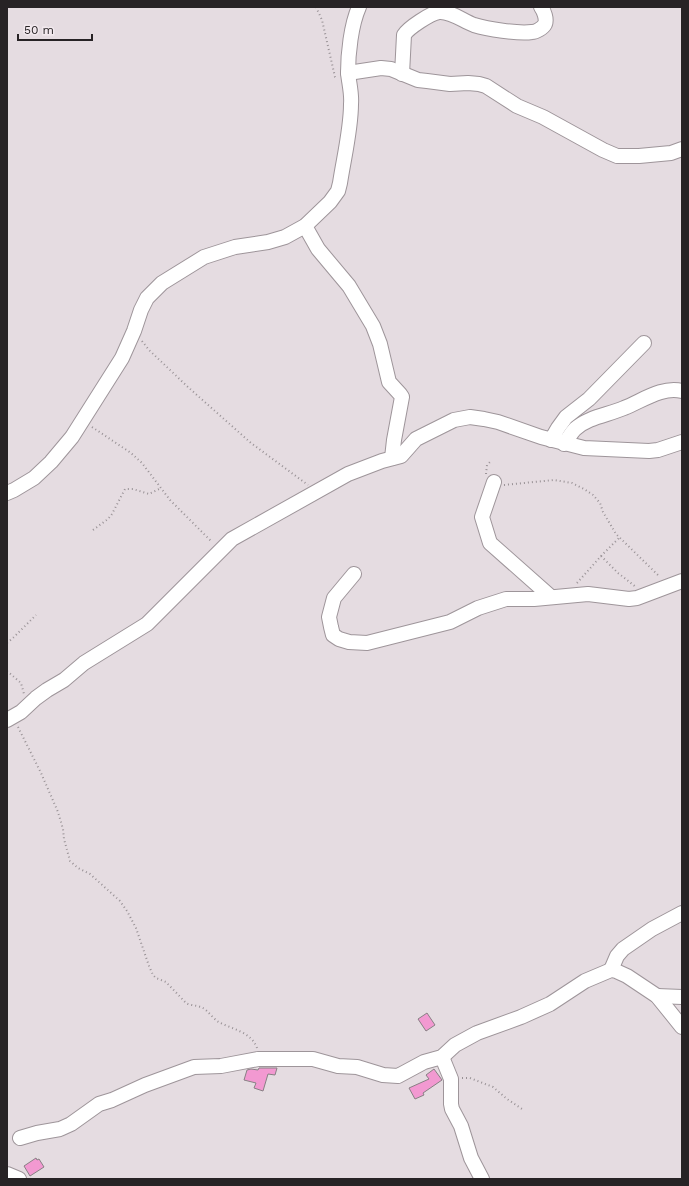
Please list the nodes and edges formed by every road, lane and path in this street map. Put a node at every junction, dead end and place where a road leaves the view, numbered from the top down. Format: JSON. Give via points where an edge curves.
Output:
{"nodes":[{"id":1,"x":316,"y":7,"type":"edge"},
{"id":2,"x":359,"y":7,"type":"edge"},
{"id":3,"x":541,"y":7,"type":"edge"},
{"id":4,"x":402,"y":74,"type":"junction"},
{"id":5,"x":349,"y":76,"type":"junction"},
{"id":6,"x":682,"y":150,"type":"edge"},
{"id":7,"x":305,"y":226,"type":"junction"},
{"id":8,"x":134,"y":331,"type":"junction"},
{"id":9,"x":644,"y":343,"type":"dead end"},
{"id":10,"x":682,"y":391,"type":"edge"},
{"id":11,"x":82,"y":422,"type":"junction"},
{"id":12,"x":558,"y":442,"type":"junction"},
{"id":13,"x":682,"y":442,"type":"edge"},
{"id":14,"x":392,"y":458,"type":"junction"},
{"id":15,"x":491,"y":461,"type":"dead end"},
{"id":16,"x":494,"y":482,"type":"junction"},
{"id":17,"x":161,"y":488,"type":"junction"},
{"id":18,"x":317,"y":492,"type":"junction"},
{"id":19,"x":7,"y":493,"type":"edge"},
{"id":20,"x":93,"y":530,"type":"dead end"},
{"id":21,"x":620,"y":537,"type":"junction"},
{"id":22,"x":221,"y":550,"type":"junction"},
{"id":23,"x":601,"y":556,"type":"junction"},
{"id":24,"x":354,"y":574,"type":"dead end"},
{"id":25,"x":676,"y":583,"type":"edge"},
{"id":26,"x":646,"y":595,"type":"junction"},
{"id":27,"x":565,"y":596,"type":"junction"},
{"id":28,"x":551,"y":597,"type":"junction"},
{"id":29,"x":36,"y":615,"type":"dead end"},
{"id":30,"x":7,"y":643,"type":"edge"},
{"id":31,"x":7,"y":671,"type":"edge"},
{"id":32,"x":25,"y":709,"type":"junction"},
{"id":33,"x":10,"y":718,"type":"edge"},
{"id":34,"x":682,"y":913,"type":"edge"},
{"id":35,"x":611,"y":970,"type":"junction"},
{"id":36,"x":657,"y":996,"type":"junction"},
{"id":37,"x":682,"y":997,"type":"edge"},
{"id":38,"x":682,"y":1027,"type":"edge"},
{"id":39,"x":442,"y":1057,"type":"junction"},
{"id":40,"x":269,"y":1059,"type":"junction"},
{"id":41,"x":451,"y":1079,"type":"junction"},
{"id":42,"x":522,"y":1109,"type":"dead end"},
{"id":43,"x":20,"y":1138,"type":"dead end"},
{"id":44,"x":7,"y":1174,"type":"edge"},
{"id":45,"x":19,"y":1179,"type":"edge"},
{"id":46,"x":482,"y":1179,"type":"edge"}],
"edges":[{"from":1,"to":5,"type":"path","via":[[322,20],[335,77],[343,82]]},
{"from":2,"to":5,"type":"street","via":[[353,26]]},
{"from":3,"to":4,"type":"street","via":[[545,24],[534,32],[517,32],[475,25],[439,12],[406,31]]},
{"from":4,"to":5,"type":"street","via":[[381,68]]},
{"from":4,"to":6,"type":"street","via":[[418,80],[486,86],[517,106],[617,156],[639,156]]},
{"from":5,"to":7,"type":"street","via":[[352,102],[338,191]]},
{"from":7,"to":8,"type":"street","via":[[285,237],[235,247],[204,257],[162,283],[147,298]]},
{"from":7,"to":14,"type":"street","via":[[318,249],[349,286],[369,319],[380,344],[389,382],[402,397]]},
{"from":8,"to":11,"type":"street","via":[[122,358]]},
{"from":8,"to":18,"type":"path","via":[[149,350],[189,388],[252,443]]},
{"from":9,"to":12,"type":"street","via":[[589,399],[566,417],[558,428]]},
{"from":10,"to":12,"type":"street","via":[[664,392],[613,411],[584,423]]},
{"from":11,"to":17,"type":"path","via":[[131,453]]},
{"from":11,"to":19,"type":"street","via":[[51,462],[34,478]]},
{"from":12,"to":13,"type":"street","via":[[584,448],[649,451]]},
{"from":12,"to":14,"type":"street","via":[[498,422],[470,417],[454,420],[424,434],[401,456]]},
{"from":14,"to":18,"type":"street","via":[[360,469]]},
{"from":15,"to":16,"type":"path","via":[[487,465],[486,475]]},
{"from":16,"to":21,"type":"path","via":[[508,485],[554,480],[572,483],[593,495]]},
{"from":16,"to":28,"type":"street","via":[[482,517],[490,543]]},
{"from":17,"to":20,"type":"path","via":[[149,494],[125,489],[112,514]]},
{"from":17,"to":22,"type":"path"},
{"from":18,"to":22,"type":"street","via":[[232,539]]},
{"from":21,"to":23,"type":"path"},
{"from":21,"to":25,"type":"path","via":[[654,571]]},
{"from":22,"to":32,"type":"street","via":[[147,624],[84,664],[36,698]]},
{"from":23,"to":26,"type":"path"},
{"from":23,"to":27,"type":"path"},
{"from":24,"to":28,"type":"street","via":[[334,598],[329,617],[334,635],[349,642],[367,643],[450,622],[478,608],[506,599]]},
{"from":25,"to":26,"type":"street"},
{"from":26,"to":27,"type":"street","via":[[629,599],[588,594]]},
{"from":27,"to":28,"type":"street"},
{"from":29,"to":30,"type":"path"},
{"from":31,"to":32,"type":"path","via":[[21,683]]},
{"from":32,"to":33,"type":"street"},
{"from":33,"to":40,"type":"path","via":[[41,773],[58,812],[70,861],[90,874],[120,901],[136,928],[153,975],[166,982],[190,1006],[202,1007],[216,1020],[247,1035],[261,1054]]},
{"from":34,"to":35,"type":"street","via":[[623,949]]},
{"from":35,"to":36,"type":"street","via":[[627,976]]},
{"from":35,"to":39,"type":"street","via":[[585,981],[550,1004],[477,1033],[455,1045]]},
{"from":36,"to":37,"type":"street"},
{"from":36,"to":38,"type":"street"},
{"from":39,"to":40,"type":"street","via":[[424,1062],[393,1077],[313,1059]]},
{"from":39,"to":41,"type":"street"},
{"from":40,"to":43,"type":"street","via":[[194,1067],[99,1104],[60,1129]]},
{"from":41,"to":42,"type":"path","via":[[470,1078],[493,1087]]},
{"from":41,"to":46,"type":"street","via":[[452,1109]]},
{"from":44,"to":45,"type":"street"}]}
